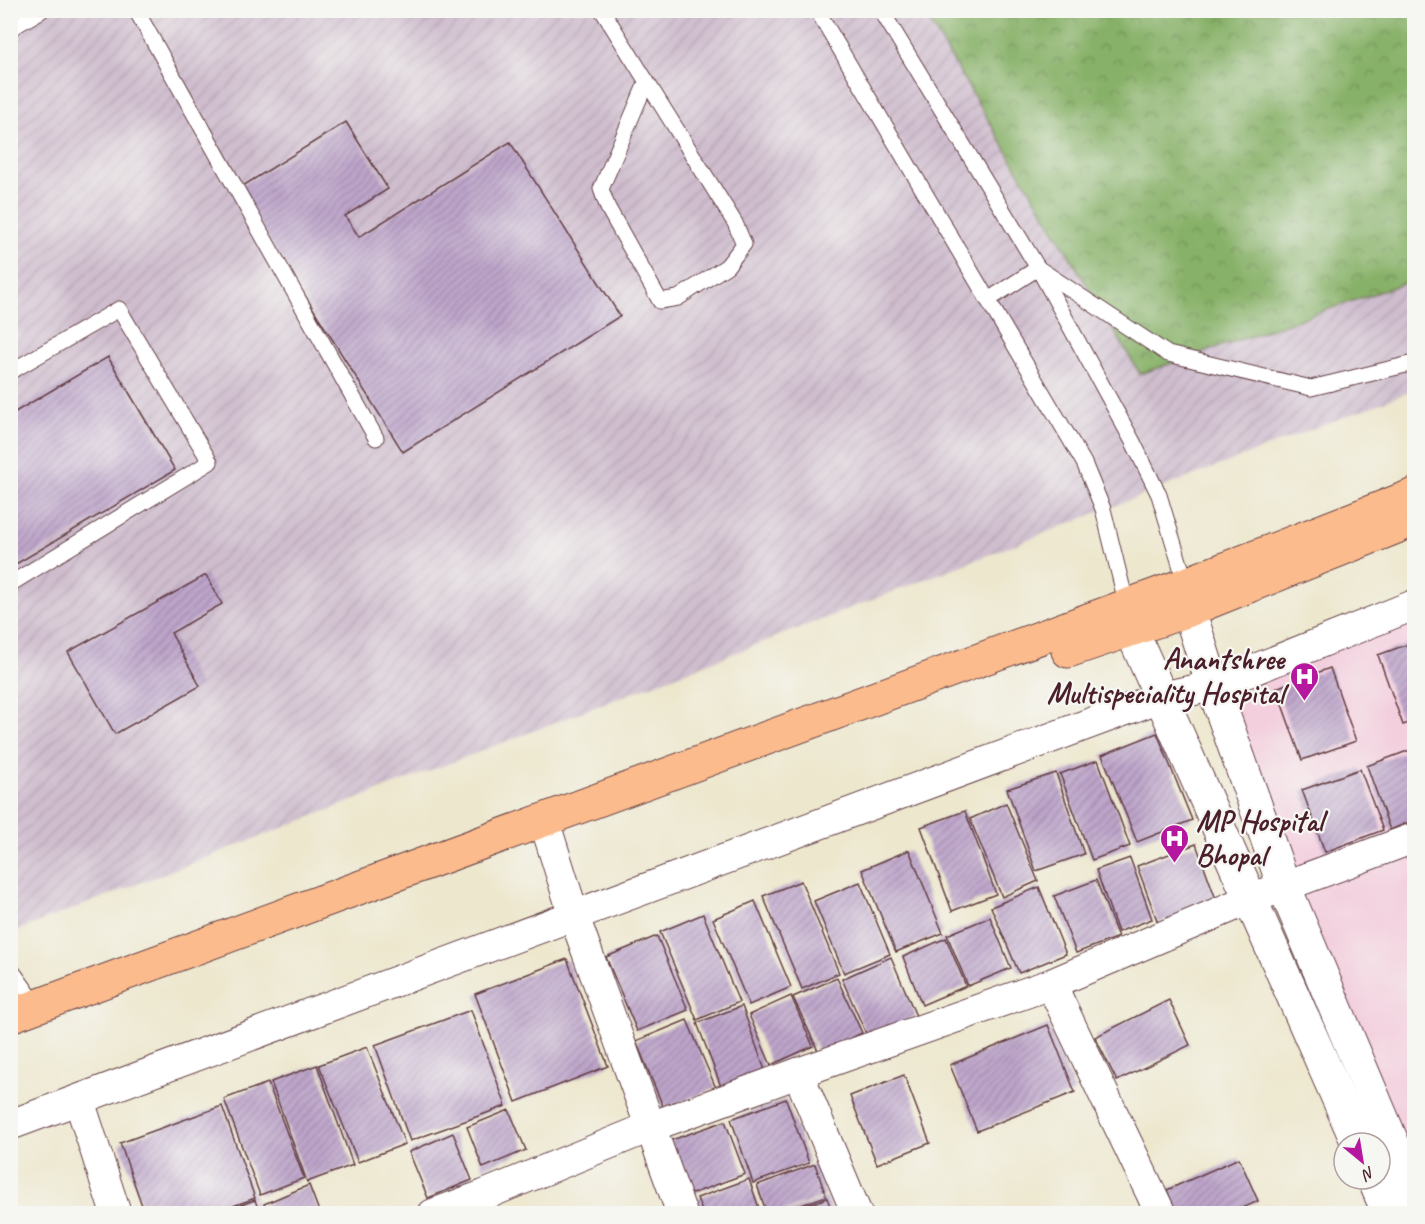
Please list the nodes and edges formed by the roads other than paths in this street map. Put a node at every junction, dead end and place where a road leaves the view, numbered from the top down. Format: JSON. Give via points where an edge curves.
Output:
{"nodes":[{"id":1,"x":42,"y":10,"type":"edge"},
{"id":2,"x":136,"y":10,"type":"edge"},
{"id":3,"x":602,"y":10,"type":"edge"},
{"id":4,"x":816,"y":10,"type":"edge"},
{"id":5,"x":881,"y":10,"type":"edge"},
{"id":6,"x":10,"y":29,"type":"edge"},
{"id":7,"x":646,"y":83,"type":"junction"},
{"id":8,"x":1038,"y":268,"type":"junction"},
{"id":9,"x":988,"y":300,"type":"junction"},
{"id":10,"x":1414,"y":363,"type":"edge"},
{"id":11,"x":10,"y":372,"type":"edge"},
{"id":12,"x":376,"y":438,"type":"dead end"},
{"id":13,"x":1414,"y":495,"type":"edge"},
{"id":14,"x":1414,"y":520,"type":"edge"},
{"id":15,"x":10,"y":584,"type":"edge"},
{"id":16,"x":1187,"y":597,"type":"junction"},
{"id":17,"x":1414,"y":605,"type":"edge"},
{"id":18,"x":1129,"y":617,"type":"junction"},
{"id":19,"x":1213,"y":686,"type":"junction"},
{"id":20,"x":1161,"y":697,"type":"junction"},
{"id":21,"x":548,"y":833,"type":"junction"},
{"id":22,"x":1414,"y":838,"type":"edge"},
{"id":23,"x":1284,"y":886,"type":"junction"},
{"id":24,"x":1250,"y":898,"type":"junction"},
{"id":25,"x":574,"y":916,"type":"junction"},
{"id":26,"x":10,"y":968,"type":"edge"},
{"id":27,"x":1052,"y":984,"type":"junction"},
{"id":28,"x":24,"y":1011,"type":"edge"},
{"id":29,"x":10,"y":1035,"type":"edge"},
{"id":30,"x":798,"y":1073,"type":"junction"},
{"id":31,"x":79,"y":1100,"type":"junction"},
{"id":32,"x":10,"y":1125,"type":"edge"},
{"id":33,"x":650,"y":1127,"type":"junction"},
{"id":34,"x":1353,"y":1131,"type":"edge"},
{"id":35,"x":1379,"y":1191,"type":"edge"},
{"id":36,"x":1414,"y":1194,"type":"edge"},
{"id":37,"x":488,"y":1204,"type":"edge"},
{"id":38,"x":1156,"y":1212,"type":"edge"},
{"id":39,"x":116,"y":1214,"type":"edge"},
{"id":40,"x":433,"y":1214,"type":"edge"},
{"id":41,"x":682,"y":1214,"type":"edge"},
{"id":42,"x":857,"y":1214,"type":"edge"},
{"id":43,"x":1389,"y":1214,"type":"edge"}],
"edges":[{"from":1,"to":6,"type":"lane"},
{"from":2,"to":12,"type":"lane"},
{"from":3,"to":7,"type":"lane"},
{"from":4,"to":9,"type":"lane"},
{"from":5,"to":8,"type":"lane"},
{"from":7,"to":7,"type":"lane","via":[[735,223],[744,244],[727,266],[678,298],[660,302],[601,189]]},
{"from":8,"to":9,"type":"lane"},
{"from":8,"to":10,"type":"lane","via":[[1167,354],[1311,388]]},
{"from":8,"to":16,"type":"lane","via":[[1159,495]]},
{"from":9,"to":18,"type":"lane","via":[[1084,463],[1103,509]]},
{"from":11,"to":15,"type":"lane","via":[[119,309],[210,462]]},
{"from":13,"to":16,"type":"main road"},
{"from":14,"to":16,"type":"main road"},
{"from":16,"to":18,"type":"main road"},
{"from":16,"to":19,"type":"street"},
{"from":17,"to":19,"type":"street"},
{"from":18,"to":20,"type":"street"},
{"from":18,"to":21,"type":"main road"},
{"from":18,"to":28,"type":"main road"},
{"from":19,"to":20,"type":"street"},
{"from":19,"to":23,"type":"street"},
{"from":20,"to":24,"type":"street"},
{"from":20,"to":25,"type":"street"},
{"from":21,"to":25,"type":"street"},
{"from":21,"to":29,"type":"main road"},
{"from":22,"to":23,"type":"street"},
{"from":23,"to":24,"type":"street"},
{"from":23,"to":36,"type":"street"},
{"from":24,"to":27,"type":"street"},
{"from":24,"to":34,"type":"street"},
{"from":25,"to":31,"type":"street"},
{"from":25,"to":33,"type":"street"},
{"from":26,"to":28,"type":"lane"},
{"from":27,"to":30,"type":"street"},
{"from":27,"to":38,"type":"street"},
{"from":30,"to":33,"type":"street"},
{"from":30,"to":42,"type":"street"},
{"from":31,"to":32,"type":"street"},
{"from":31,"to":39,"type":"street"},
{"from":33,"to":37,"type":"street"},
{"from":33,"to":41,"type":"street"},
{"from":35,"to":43,"type":"street"},
{"from":37,"to":40,"type":"street"}]}
